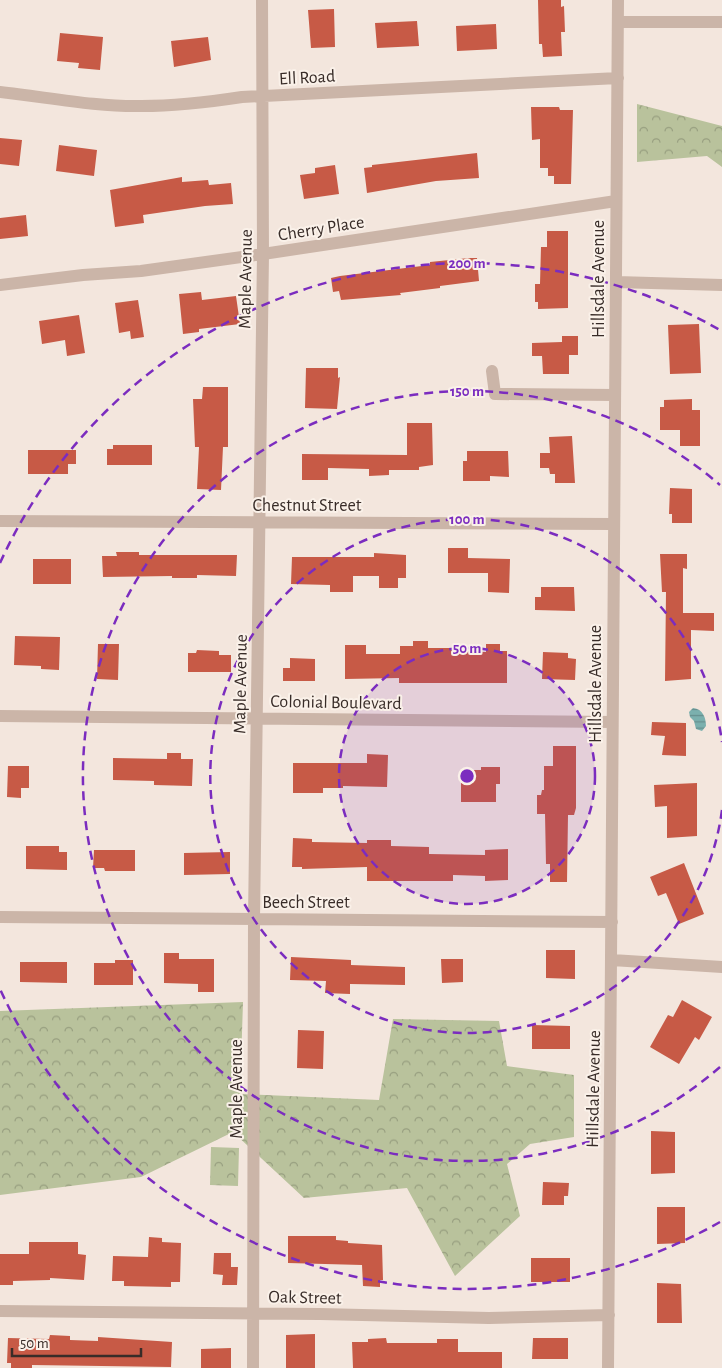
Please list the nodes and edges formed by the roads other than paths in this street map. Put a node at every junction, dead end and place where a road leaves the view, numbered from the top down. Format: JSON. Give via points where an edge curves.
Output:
{"nodes":[{"id":1,"x":262,"y":0,"type":"edge"},
{"id":2,"x":618,"y":0,"type":"edge"},
{"id":3,"x":618,"y":22,"type":"junction"},
{"id":4,"x":722,"y":22,"type":"edge"},
{"id":5,"x":618,"y":78,"type":"junction"},
{"id":6,"x":0,"y":92,"type":"edge"},
{"id":7,"x":263,"y":97,"type":"junction"},
{"id":8,"x":616,"y":201,"type":"junction"},
{"id":9,"x":264,"y":254,"type":"junction"},
{"id":10,"x":616,"y":282,"type":"junction"},
{"id":11,"x":722,"y":285,"type":"edge"},
{"id":12,"x":0,"y":286,"type":"edge"},
{"id":13,"x":492,"y":372,"type":"dead end"},
{"id":14,"x":615,"y":395,"type":"junction"},
{"id":15,"x":0,"y":521,"type":"edge"},
{"id":16,"x":260,"y":523,"type":"junction"},
{"id":17,"x":614,"y":524,"type":"junction"},
{"id":18,"x":0,"y":716,"type":"edge"},
{"id":19,"x":257,"y":718,"type":"junction"},
{"id":20,"x":612,"y":722,"type":"junction"},
{"id":21,"x":0,"y":917,"type":"edge"},
{"id":22,"x":254,"y":919,"type":"junction"},
{"id":23,"x":612,"y":922,"type":"junction"},
{"id":24,"x":612,"y":960,"type":"junction"},
{"id":25,"x":722,"y":967,"type":"edge"},
{"id":26,"x":0,"y":1312,"type":"edge"},
{"id":27,"x":252,"y":1313,"type":"junction"},
{"id":28,"x":609,"y":1315,"type":"junction"},
{"id":29,"x":253,"y":1368,"type":"edge"},
{"id":30,"x":608,"y":1368,"type":"edge"}],
"edges":[{"from":1,"to":7,"type":"street","name":"Maple Avenue"},
{"from":2,"to":3,"type":"street","name":"Hillsdale Avenue"},
{"from":3,"to":4,"type":"street"},
{"from":3,"to":5,"type":"street","name":"Hillsdale Avenue"},
{"from":5,"to":7,"type":"street","name":"Ell Road"},
{"from":5,"to":8,"type":"street","name":"Hillsdale Avenue"},
{"from":6,"to":7,"type":"street","name":"Ell Road","via":[[95,104],[141,106]]},
{"from":7,"to":9,"type":"street","name":"Maple Avenue"},
{"from":8,"to":9,"type":"street","name":"Cherry Place"},
{"from":8,"to":10,"type":"street","name":"Hillsdale Avenue"},
{"from":9,"to":12,"type":"street","name":"Cherry Place"},
{"from":9,"to":16,"type":"street","name":"Maple Avenue"},
{"from":10,"to":11,"type":"street"},
{"from":10,"to":14,"type":"street","name":"Hillsdale Avenue"},
{"from":13,"to":14,"type":"street","via":[[495,394]]},
{"from":14,"to":17,"type":"street","name":"Hillsdale Avenue"},
{"from":15,"to":16,"type":"street","name":"Chestnut Street"},
{"from":16,"to":17,"type":"street","name":"Chestnut Street"},
{"from":16,"to":19,"type":"street","name":"Maple Avenue"},
{"from":17,"to":20,"type":"street","name":"Hillsdale Avenue"},
{"from":18,"to":19,"type":"street","name":"Colonial Boulevard"},
{"from":19,"to":20,"type":"street","name":"Colonial Boulevard"},
{"from":19,"to":22,"type":"street","name":"Maple Avenue"},
{"from":20,"to":23,"type":"street","name":"Hillsdale Avenue"},
{"from":21,"to":22,"type":"street","name":"Beech Street"},
{"from":22,"to":23,"type":"street","name":"Beech Street"},
{"from":22,"to":27,"type":"street","name":"Maple Avenue"},
{"from":23,"to":24,"type":"street","name":"Hillsdale Avenue"},
{"from":24,"to":25,"type":"street"},
{"from":24,"to":28,"type":"street","name":"Hillsdale Avenue"},
{"from":26,"to":27,"type":"street","name":"Oak Street"},
{"from":27,"to":28,"type":"street","name":"Oak Street","via":[[489,1318]]},
{"from":27,"to":29,"type":"street","name":"Maple Avenue"},
{"from":28,"to":30,"type":"street","name":"Hillsdale Avenue"}]}
